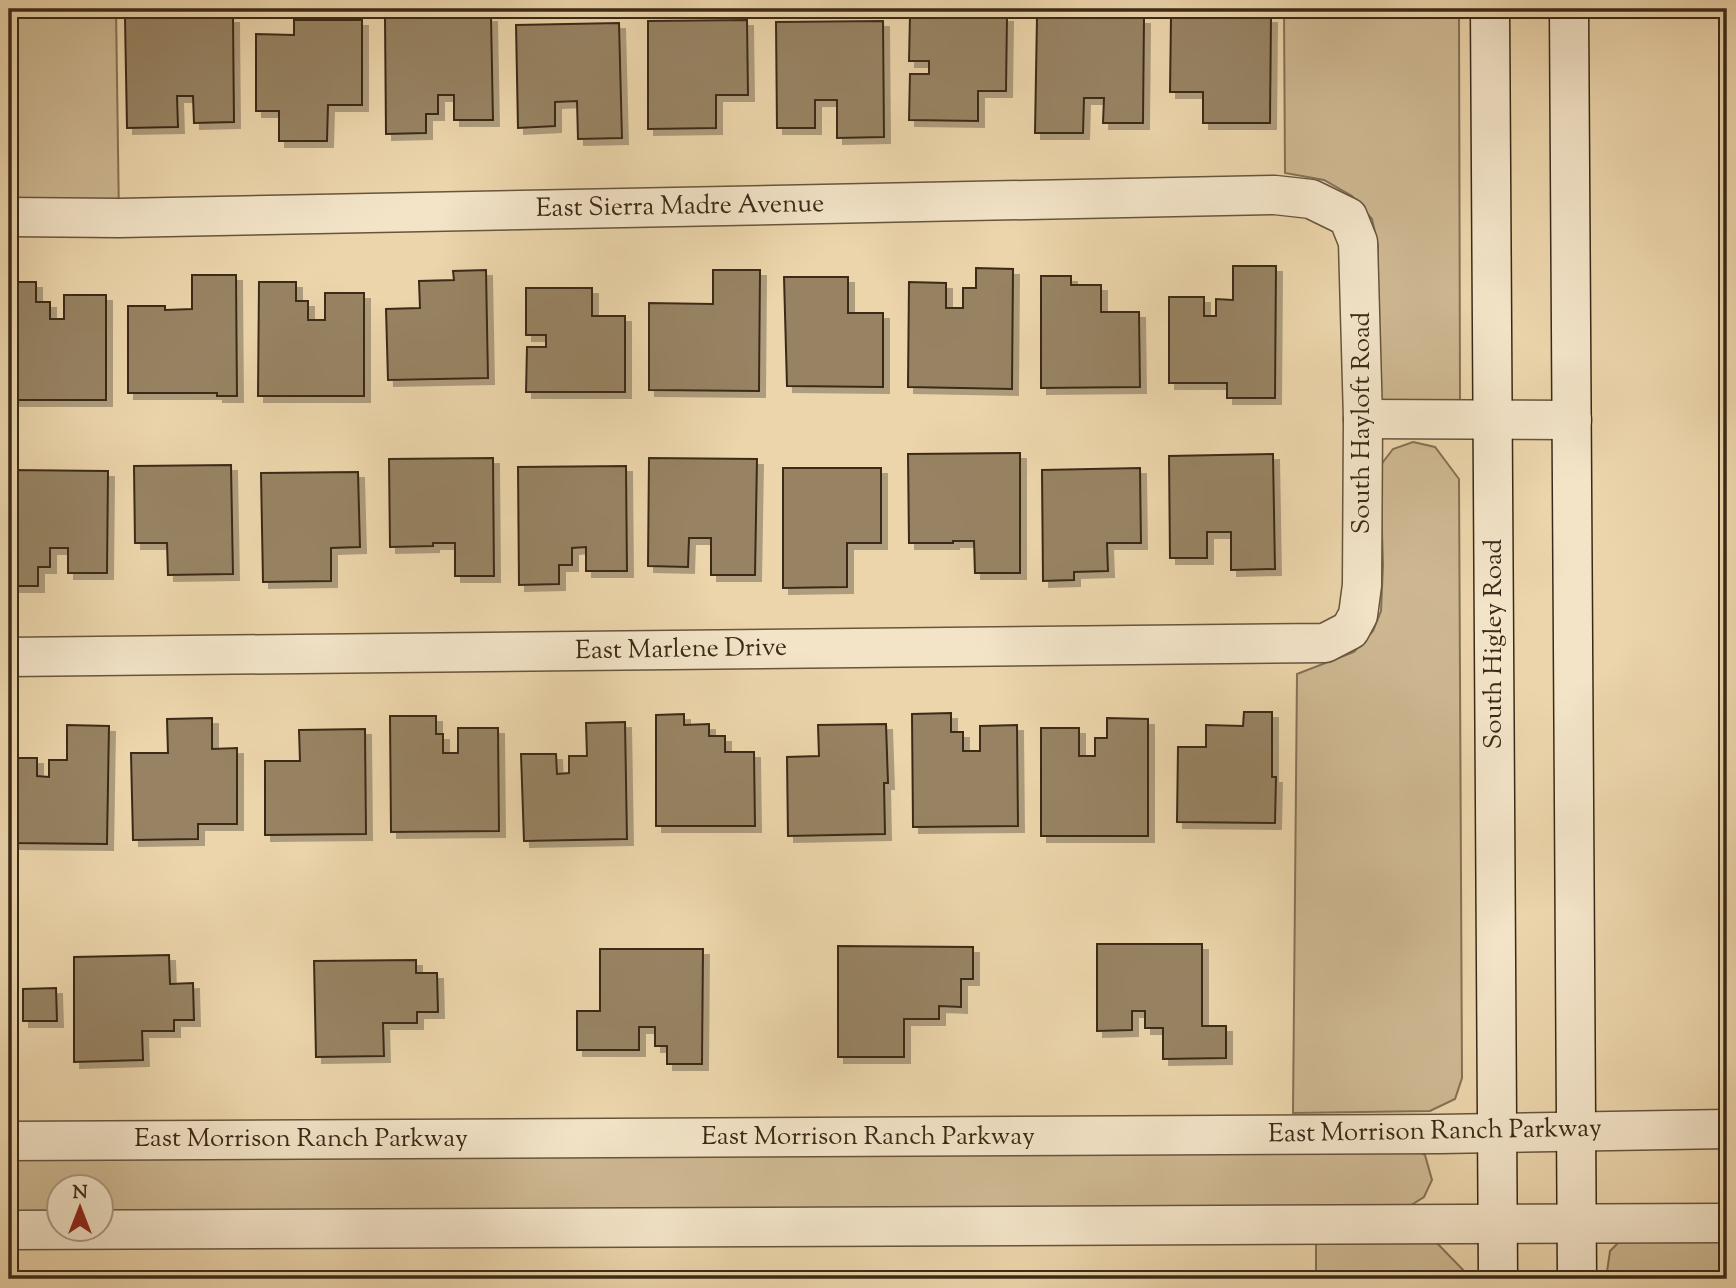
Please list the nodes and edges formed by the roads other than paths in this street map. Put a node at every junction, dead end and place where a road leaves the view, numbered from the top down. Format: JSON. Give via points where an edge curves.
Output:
{"nodes":[{"id":1,"x":1490,"y":9,"type":"edge"},
{"id":2,"x":1569,"y":9,"type":"edge"},
{"id":3,"x":1348,"y":217,"type":"joint"},
{"id":4,"x":9,"y":218,"type":"edge"},
{"id":5,"x":1363,"y":419,"type":"junction"},
{"id":6,"x":1492,"y":420,"type":"junction"},
{"id":7,"x":1572,"y":420,"type":"junction"},
{"id":8,"x":1350,"y":630,"type":"joint"},
{"id":9,"x":9,"y":657,"type":"edge"},
{"id":10,"x":1727,"y":1129,"type":"edge"},
{"id":11,"x":1576,"y":1131,"type":"junction"},
{"id":12,"x":1497,"y":1133,"type":"junction"},
{"id":13,"x":9,"y":1141,"type":"edge"},
{"id":14,"x":1727,"y":1223,"type":"edge"},
{"id":15,"x":1497,"y":1224,"type":"junction"},
{"id":16,"x":1576,"y":1224,"type":"junction"},
{"id":17,"x":9,"y":1230,"type":"edge"},
{"id":18,"x":1498,"y":1279,"type":"edge"},
{"id":19,"x":1577,"y":1279,"type":"edge"}],
"edges":[{"from":1,"to":6,"type":"street","name":"South Higley Road"},
{"from":2,"to":7,"type":"street"},
{"from":3,"to":4,"type":"street","name":"East Sierra Madre Avenue","via":[[1311,199],[1275,195]]},
{"from":3,"to":5,"type":"street","name":"South Hayloft Road","via":[[1359,253]]},
{"from":5,"to":6,"type":"street"},
{"from":5,"to":8,"type":"street","name":"South Hayloft Road","via":[[1362,585],[1358,615]]},
{"from":6,"to":7,"type":"street"},
{"from":6,"to":12,"type":"street","name":"South Higley Road"},
{"from":7,"to":11,"type":"street"},
{"from":8,"to":9,"type":"street","name":"East Marlene Drive","via":[[1325,643]]},
{"from":10,"to":11,"type":"street","name":"East Morrison Ranch Parkway"},
{"from":11,"to":12,"type":"street","name":"East Morrison Ranch Parkway"},
{"from":11,"to":16,"type":"street"},
{"from":12,"to":13,"type":"street","name":"East Morrison Ranch Parkway"},
{"from":12,"to":15,"type":"street","name":"South Higley Road"},
{"from":14,"to":16,"type":"street"},
{"from":15,"to":16,"type":"street"},
{"from":15,"to":17,"type":"street"},
{"from":15,"to":18,"type":"street","name":"South Higley Road"},
{"from":16,"to":19,"type":"street"}]}
